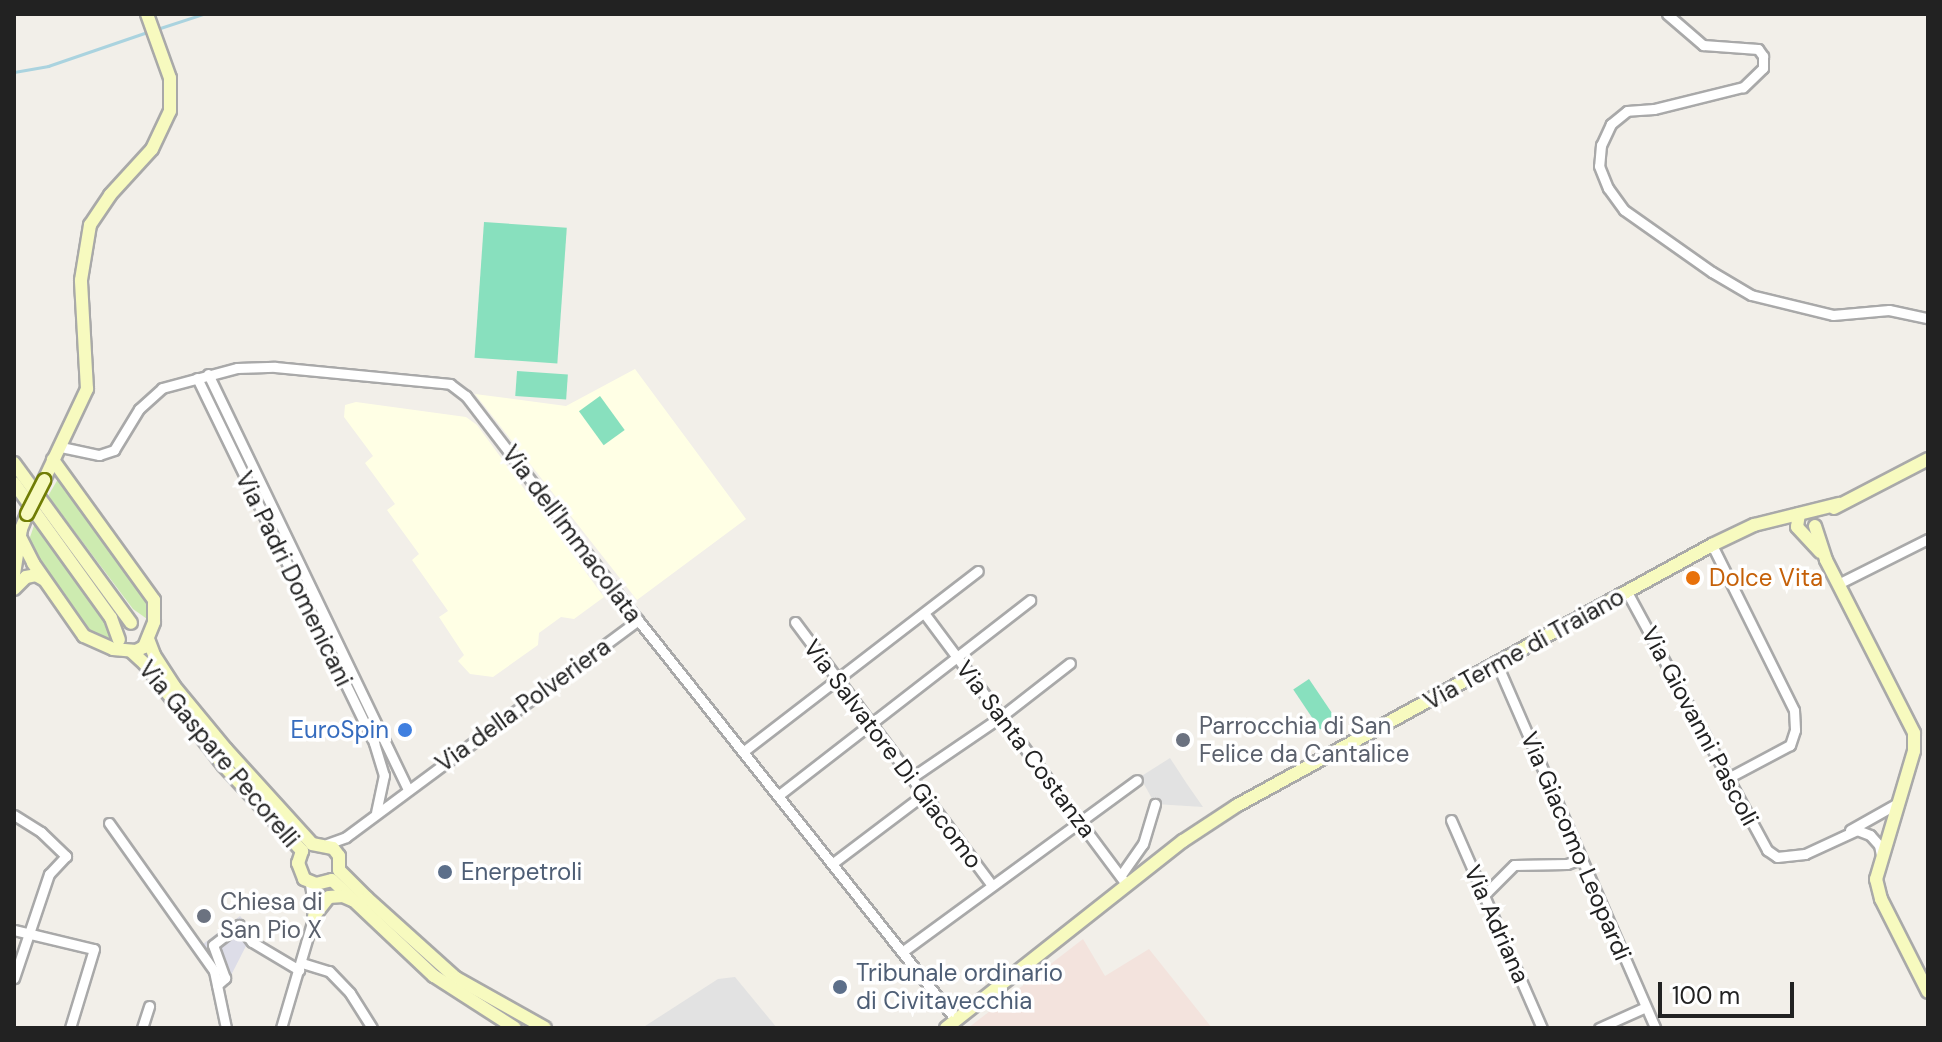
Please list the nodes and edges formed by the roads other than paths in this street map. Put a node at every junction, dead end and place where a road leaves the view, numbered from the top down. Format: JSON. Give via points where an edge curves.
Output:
{"nodes":[{"id":1,"x":1667,"y":14,"type":"edge"},
{"id":2,"x":148,"y":18,"type":"edge"},
{"id":3,"x":1928,"y":318,"type":"edge"},
{"id":4,"x":208,"y":374,"type":"junction"},
{"id":5,"x":197,"y":378,"type":"junction"},
{"id":6,"x":61,"y":447,"type":"junction"},
{"id":7,"x":1928,"y":459,"type":"edge"},
{"id":8,"x":53,"y":460,"type":"junction"},
{"id":9,"x":14,"y":463,"type":"edge"},
{"id":10,"x":14,"y":483,"type":"edge"},
{"id":11,"x":1839,"y":504,"type":"junction"},
{"id":12,"x":1803,"y":513,"type":"junction"},
{"id":13,"x":1816,"y":524,"type":"junction"},
{"id":14,"x":1754,"y":525,"type":"junction"},
{"id":15,"x":1800,"y":529,"type":"junction"},
{"id":16,"x":19,"y":535,"type":"junction"},
{"id":17,"x":1928,"y":539,"type":"edge"},
{"id":18,"x":1712,"y":545,"type":"junction"},
{"id":19,"x":1826,"y":560,"type":"junction"},
{"id":20,"x":978,"y":571,"type":"dead end"},
{"id":21,"x":14,"y":574,"type":"edge"},
{"id":22,"x":43,"y":579,"type":"junction"},
{"id":23,"x":1838,"y":584,"type":"junction"},
{"id":24,"x":14,"y":589,"type":"edge"},
{"id":25,"x":1627,"y":592,"type":"junction"},
{"id":26,"x":1030,"y":600,"type":"dead end"},
{"id":27,"x":924,"y":613,"type":"junction"},
{"id":28,"x":638,"y":620,"type":"junction"},
{"id":29,"x":795,"y":622,"type":"dead end"},
{"id":30,"x":131,"y":623,"type":"junction"},
{"id":31,"x":148,"y":636,"type":"junction"},
{"id":32,"x":126,"y":647,"type":"junction"},
{"id":33,"x":956,"y":657,"type":"junction"},
{"id":34,"x":1070,"y":663,"type":"dead end"},
{"id":35,"x":1497,"y":664,"type":"junction"},
{"id":36,"x":837,"y":680,"type":"junction"},
{"id":37,"x":1002,"y":716,"type":"junction"},
{"id":38,"x":870,"y":725,"type":"junction"},
{"id":39,"x":744,"y":751,"type":"junction"},
{"id":40,"x":401,"y":776,"type":"junction"},
{"id":41,"x":911,"y":778,"type":"junction"},
{"id":42,"x":1728,"y":778,"type":"junction"},
{"id":43,"x":1137,"y":780,"type":"dead end"},
{"id":44,"x":384,"y":784,"type":"junction"},
{"id":45,"x":404,"y":792,"type":"junction"},
{"id":46,"x":779,"y":795,"type":"junction"},
{"id":47,"x":923,"y":795,"type":"junction"},
{"id":48,"x":1898,"y":803,"type":"junction"},
{"id":49,"x":1155,"y":804,"type":"dead end"},
{"id":50,"x":376,"y":812,"type":"junction"},
{"id":51,"x":14,"y":815,"type":"edge"},
{"id":52,"x":1080,"y":820,"type":"junction"},
{"id":53,"x":1451,"y":820,"type":"dead end"},
{"id":54,"x":109,"y":823,"type":"dead end"},
{"id":55,"x":346,"y":837,"type":"junction"},
{"id":56,"x":1841,"y":838,"type":"junction"},
{"id":57,"x":327,"y":844,"type":"junction"},
{"id":58,"x":307,"y":847,"type":"junction"},
{"id":59,"x":339,"y":856,"type":"junction"},
{"id":60,"x":1881,"y":857,"type":"junction"},
{"id":61,"x":1581,"y":859,"type":"junction"},
{"id":62,"x":833,"y":863,"type":"junction"},
{"id":63,"x":326,"y":879,"type":"junction"},
{"id":64,"x":1124,"y":880,"type":"junction"},
{"id":65,"x":992,"y":885,"type":"junction"},
{"id":66,"x":1484,"y":895,"type":"junction"},
{"id":67,"x":358,"y":902,"type":"junction"},
{"id":68,"x":314,"y":916,"type":"junction"},
{"id":69,"x":14,"y":930,"type":"edge"},
{"id":70,"x":28,"y":934,"type":"junction"},
{"id":71,"x":902,"y":952,"type":"junction"},
{"id":72,"x":300,"y":966,"type":"junction"},
{"id":73,"x":14,"y":978,"type":"edge"},
{"id":74,"x":217,"y":985,"type":"junction"},
{"id":75,"x":1928,"y":992,"type":"edge"},
{"id":76,"x":149,"y":1006,"type":"dead end"},
{"id":77,"x":1646,"y":1007,"type":"junction"},
{"id":78,"x":951,"y":1024,"type":"edge"},
{"id":79,"x":70,"y":1028,"type":"edge"},
{"id":80,"x":142,"y":1028,"type":"edge"},
{"id":81,"x":226,"y":1028,"type":"edge"},
{"id":82,"x":281,"y":1028,"type":"edge"},
{"id":83,"x":372,"y":1028,"type":"edge"},
{"id":84,"x":515,"y":1028,"type":"edge"},
{"id":85,"x":545,"y":1028,"type":"edge"},
{"id":86,"x":1542,"y":1028,"type":"edge"},
{"id":87,"x":1599,"y":1028,"type":"edge"},
{"id":88,"x":1655,"y":1028,"type":"edge"}],
"edges":[{"from":1,"to":3,"type":"street","via":[[1703,45],[1758,49],[1763,68],[1743,87],[1627,111],[1611,124],[1599,166],[1624,210],[1751,295],[1833,315],[1889,310]]},
{"from":2,"to":6,"type":"street","via":[[170,78],[170,111],[152,149],[90,225],[81,280],[87,389]]},
{"from":4,"to":5,"type":"street","name":"Via dell'Immacolata"},
{"from":4,"to":28,"type":"street","name":"Via dell'Immacolata","via":[[275,367],[450,384],[466,396]]},
{"from":4,"to":40,"type":"street","name":"Via Padri Domenicani"},
{"from":5,"to":6,"type":"street","name":"Via dell'Immacolata","via":[[162,388],[139,409],[114,450],[99,455]]},
{"from":5,"to":44,"type":"street","name":"Via Padri Domenicani","via":[[374,743]]},
{"from":6,"to":8,"type":"street"},
{"from":7,"to":11,"type":"street","name":"Via Terme di Traiano"},
{"from":8,"to":16,"type":"street","bridge":true},
{"from":8,"to":31,"type":"street","via":[[147,586],[154,600]]},
{"from":9,"to":30,"type":"street"},
{"from":10,"to":32,"type":"street","name":"Via Gaspare Pecorelli"},
{"from":11,"to":12,"type":"street","name":"Via Terme di Traiano"},
{"from":11,"to":13,"type":"street","name":"Via Terme di Traiano"},
{"from":12,"to":13,"type":"street","via":[[1814,515]]},
{"from":12,"to":14,"type":"street","name":"Via Terme di Traiano"},
{"from":12,"to":15,"type":"street","via":[[1796,521]]},
{"from":13,"to":15,"type":"street","via":[[1809,531]]},
{"from":13,"to":19,"type":"street"},
{"from":14,"to":15,"type":"street","name":"Via Terme di Traiano"},
{"from":14,"to":18,"type":"street","name":"Via Terme di Traiano"},
{"from":15,"to":19,"type":"street"},
{"from":16,"to":21,"type":"street"},
{"from":16,"to":22,"type":"street"},
{"from":17,"to":23,"type":"street"},
{"from":18,"to":25,"type":"street","name":"Via Terme di Traiano"},
{"from":18,"to":42,"type":"street","via":[[1794,710],[1790,745]]},
{"from":19,"to":23,"type":"street"},
{"from":20,"to":27,"type":"street"},
{"from":22,"to":24,"type":"street","via":[[26,577]]},
{"from":22,"to":32,"type":"street","via":[[84,636],[113,649]]},
{"from":23,"to":48,"type":"street","via":[[1914,733],[1914,751]]},
{"from":25,"to":35,"type":"street","name":"Via Terme di Traiano"},
{"from":25,"to":42,"type":"street","name":"Via Giovanni Pascoli"},
{"from":26,"to":33,"type":"street"},
{"from":27,"to":33,"type":"street","name":"Via Santa Costanza"},
{"from":27,"to":36,"type":"street"},
{"from":28,"to":39,"type":"street","name":"Via dell'Immacolata"},
{"from":28,"to":45,"type":"street","name":"Via della Polveriera"},
{"from":29,"to":36,"type":"street","name":"Via Salvatore Di Giacomo"},
{"from":30,"to":31,"type":"street","via":[[144,627]]},
{"from":30,"to":32,"type":"street","via":[[120,631]]},
{"from":31,"to":32,"type":"street","via":[[140,650]]},
{"from":31,"to":58,"type":"street","name":"Via Gaspare Pecorelli","via":[[174,686]]},
{"from":32,"to":58,"type":"street","name":"Via Gaspare Pecorelli","via":[[223,765]]},
{"from":33,"to":37,"type":"street","name":"Via Santa Costanza"},
{"from":33,"to":38,"type":"street"},
{"from":34,"to":37,"type":"street"},
{"from":35,"to":61,"type":"street","name":"Via Giacomo Leopardi"},
{"from":35,"to":64,"type":"street","name":"Via Terme di Traiano","via":[[1216,818]]},
{"from":36,"to":38,"type":"street","name":"Via Salvatore Di Giacomo"},
{"from":36,"to":39,"type":"street"},
{"from":37,"to":41,"type":"street"},
{"from":37,"to":52,"type":"street","name":"Via Santa Costanza"},
{"from":38,"to":41,"type":"street","name":"Via Salvatore Di Giacomo"},
{"from":38,"to":46,"type":"street"},
{"from":39,"to":46,"type":"street","name":"Via dell'Immacolata"},
{"from":40,"to":44,"type":"street","via":[[389,777]]},
{"from":40,"to":45,"type":"street","name":"Via Padri Domenicani"},
{"from":41,"to":47,"type":"street","name":"Via Salvatore Di Giacomo"},
{"from":42,"to":56,"type":"street","name":"Via Giovanni Pascoli","via":[[1767,850],[1777,857],[1805,854]]},
{"from":43,"to":52,"type":"street"},
{"from":44,"to":45,"type":"street"},
{"from":44,"to":50,"type":"street"},
{"from":45,"to":50,"type":"street","name":"Via della Polveriera"},
{"from":46,"to":62,"type":"street","name":"Via dell'Immacolata"},
{"from":47,"to":62,"type":"street"},
{"from":47,"to":65,"type":"street","name":"Via Salvatore Di Giacomo"},
{"from":48,"to":56,"type":"street"},
{"from":48,"to":60,"type":"street"},
{"from":49,"to":64,"type":"street","name":"Via Terme di Traiano"},
{"from":50,"to":55,"type":"street","name":"Via della Polveriera"},
{"from":51,"to":70,"type":"street","via":[[66,856],[49,874]]},
{"from":52,"to":64,"type":"street","name":"Via Santa Costanza"},
{"from":52,"to":65,"type":"street"},
{"from":53,"to":66,"type":"street","name":"Via Adriana"},
{"from":54,"to":74,"type":"street","via":[[214,971]]},
{"from":55,"to":57,"type":"street","name":"Via della Polveriera"},
{"from":55,"to":59,"type":"street","name":"Via della Polveriera"},
{"from":56,"to":60,"type":"street","via":[[1857,830],[1870,835]]},
{"from":57,"to":58,"type":"street","name":"Via Gaspare Pecorelli"},
{"from":57,"to":59,"type":"street","name":"Via Gaspare Pecorelli"},
{"from":58,"to":63,"type":"street","name":"Via Gaspare Pecorelli","via":[[299,869]]},
{"from":59,"to":63,"type":"street"},
{"from":60,"to":75,"type":"street","via":[[1876,879],[1881,899]]},
{"from":61,"to":66,"type":"street","via":[[1514,865]]},
{"from":61,"to":77,"type":"street","name":"Via Giacomo Leopardi"},
{"from":62,"to":71,"type":"street","name":"Via dell'Immacolata"},
{"from":63,"to":67,"type":"street"},
{"from":63,"to":68,"type":"street","via":[[315,898]]},
{"from":63,"to":85,"type":"street","via":[[456,978]]},
{"from":64,"to":78,"type":"street","name":"Via Terme di Traiano"},
{"from":65,"to":71,"type":"street"},
{"from":66,"to":86,"type":"street","name":"Via Adriana"},
{"from":67,"to":68,"type":"street","via":[[329,897]]},
{"from":67,"to":84,"type":"street","via":[[434,976]]},
{"from":68,"to":72,"type":"street"},
{"from":69,"to":70,"type":"street"},
{"from":70,"to":73,"type":"street"},
{"from":70,"to":79,"type":"street","via":[[94,949]]},
{"from":71,"to":78,"type":"street","name":"Via dell'Immacolata"},
{"from":72,"to":74,"type":"street","via":[[252,942],[239,925],[213,945],[225,978]]},
{"from":72,"to":82,"type":"street"},
{"from":72,"to":83,"type":"street","via":[[329,971]]},
{"from":74,"to":81,"type":"street"},
{"from":76,"to":80,"type":"street"},
{"from":77,"to":87,"type":"street"},
{"from":77,"to":88,"type":"street","name":"Via Giacomo Leopardi"}]}
